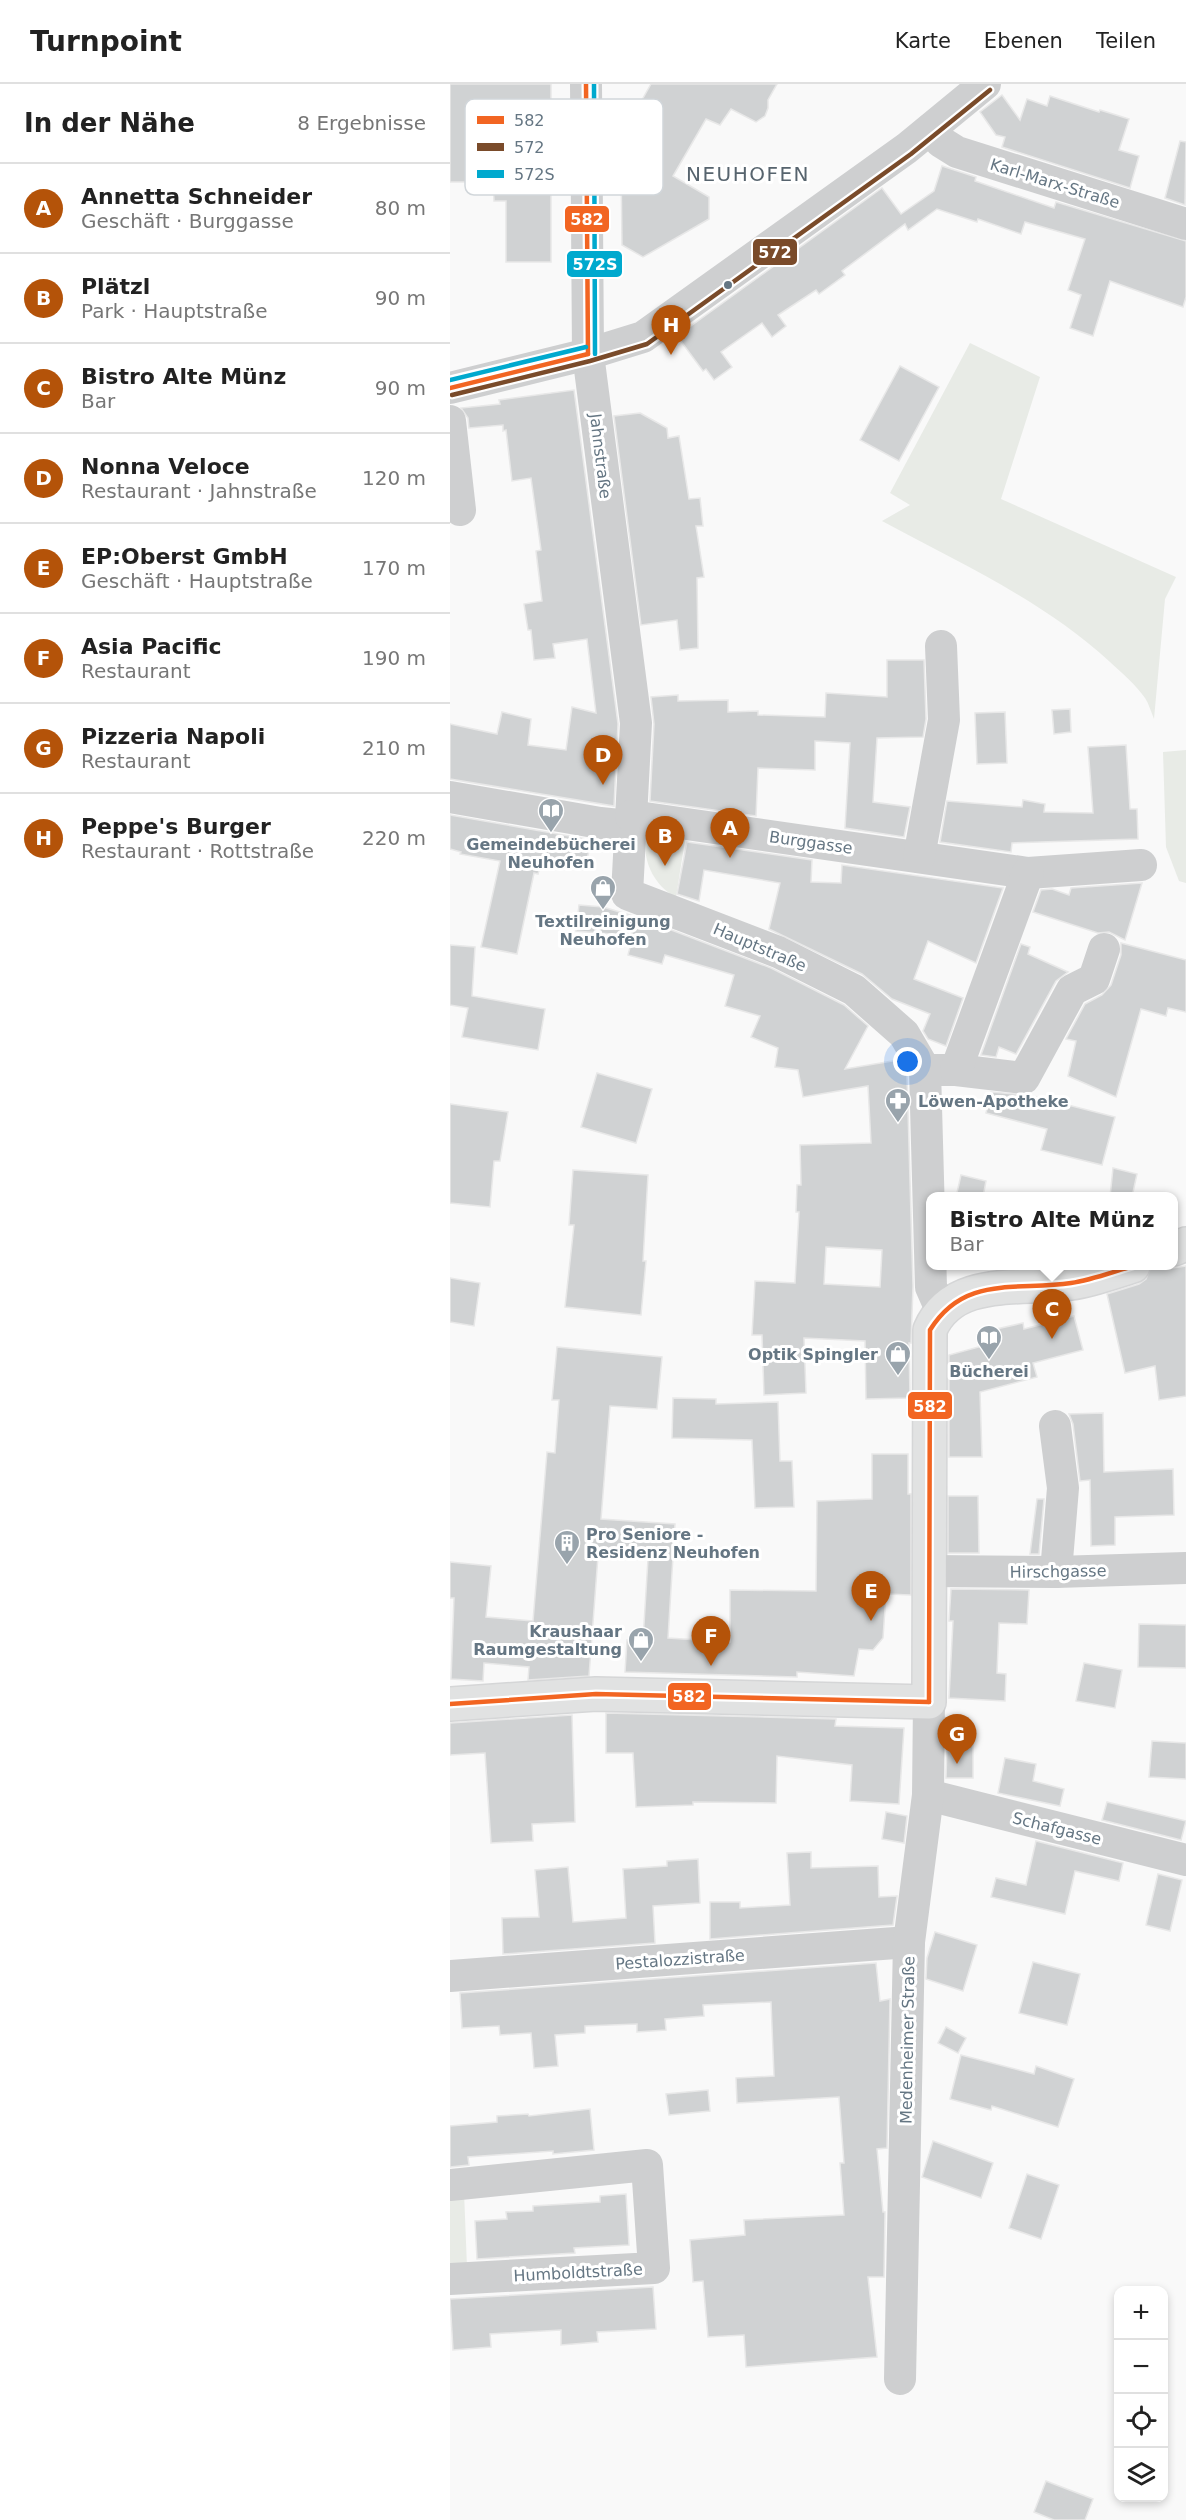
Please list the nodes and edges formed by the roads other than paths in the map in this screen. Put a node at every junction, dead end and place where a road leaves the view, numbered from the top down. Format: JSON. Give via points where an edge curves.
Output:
{"nodes":[{"id":1,"x":586,"y":84,"type":"edge"},
{"id":2,"x":985,"y":84,"type":"edge"},
{"id":3,"x":586,"y":99,"type":"edge"},
{"id":4,"x":932,"y":128,"type":"junction"},
{"id":5,"x":587,"y":195,"type":"edge"},
{"id":6,"x":1186,"y":224,"type":"edge"},
{"id":7,"x":588,"y":354,"type":"junction"},
{"id":8,"x":450,"y":388,"type":"edge"},
{"id":9,"x":450,"y":421,"type":"edge"},
{"id":10,"x":460,"y":510,"type":"dead end"},
{"id":11,"x":941,"y":646,"type":"dead end"},
{"id":12,"x":450,"y":797,"type":"edge"},
{"id":13,"x":631,"y":821,"type":"junction"},
{"id":14,"x":919,"y":857,"type":"junction"},
{"id":15,"x":1141,"y":865,"type":"dead end"},
{"id":16,"x":1028,"y":873,"type":"junction"},
{"id":17,"x":1104,"y":949,"type":"dead end"},
{"id":18,"x":925,"y":1070,"type":"junction"},
{"id":19,"x":956,"y":1070,"type":"junction"},
{"id":20,"x":928,"y":1192,"type":"edge"},
{"id":21,"x":931,"y":1270,"type":"edge"},
{"id":22,"x":1119,"y":1270,"type":"edge"},
{"id":23,"x":942,"y":1312,"type":"junction"},
{"id":24,"x":1055,"y":1426,"type":"dead end"},
{"id":25,"x":1186,"y":1568,"type":"edge"},
{"id":26,"x":931,"y":1571,"type":"junction"},
{"id":27,"x":1056,"y":1572,"type":"junction"},
{"id":28,"x":929,"y":1702,"type":"junction"},
{"id":29,"x":450,"y":1704,"type":"edge"},
{"id":30,"x":928,"y":1795,"type":"junction"},
{"id":31,"x":1186,"y":1860,"type":"edge"},
{"id":32,"x":909,"y":1942,"type":"junction"},
{"id":33,"x":450,"y":1976,"type":"edge"},
{"id":34,"x":450,"y":2185,"type":"edge"},
{"id":35,"x":450,"y":2279,"type":"edge"},
{"id":36,"x":900,"y":2379,"type":"dead end"}],
"edges":[{"from":1,"to":3,"type":"street","name":"Jahnstraße"},
{"from":2,"to":4,"type":"street"},
{"from":4,"to":6,"type":"street","name":"Karl-Marx-Straße","via":[[941,142],[957,152]]},
{"from":4,"to":7,"type":"street","via":[[643,337]]},
{"from":5,"to":7,"type":"street","name":"Jahnstraße"},
{"from":7,"to":8,"type":"street"},
{"from":7,"to":13,"type":"street","name":"Jahnstraße","via":[[636,723]]},
{"from":9,"to":10,"type":"street"},
{"from":11,"to":14,"type":"street","via":[[944,720]]},
{"from":12,"to":13,"type":"street","name":"Burggasse","via":[[600,823]]},
{"from":13,"to":14,"type":"street","name":"Burggasse"},
{"from":13,"to":18,"type":"street","name":"Hauptstraße","via":[[627,894],[778,952],[854,990],[904,1034]]},
{"from":14,"to":16,"type":"street","name":"Burggasse"},
{"from":15,"to":16,"type":"street","name":"Burggasse"},
{"from":16,"to":19,"type":"street"},
{"from":17,"to":19,"type":"street","via":[[1094,979],[1072,990],[1024,1078]]},
{"from":18,"to":19,"type":"street"},
{"from":18,"to":20,"type":"street","name":"Hauptstraße"},
{"from":21,"to":23,"type":"street","name":"Hauptstraße","via":[[931,1287]]},
{"from":22,"to":23,"type":"main road","via":[[1070,1284],[992,1288],[965,1294]]},
{"from":23,"to":26,"type":"main road","via":[[930,1330]]},
{"from":24,"to":27,"type":"street","via":[[1063,1488]]},
{"from":25,"to":27,"type":"street","name":"Hirschgasse"},
{"from":26,"to":27,"type":"street","name":"Hirschgasse"},
{"from":26,"to":28,"type":"main road"},
{"from":28,"to":29,"type":"main road","via":[[596,1694]]},
{"from":28,"to":30,"type":"street","name":"Medenheimer Straße"},
{"from":30,"to":31,"type":"street","name":"Schafgasse"},
{"from":30,"to":32,"type":"street","name":"Medenheimer Straße"},
{"from":32,"to":33,"type":"street","name":"Pestalozzistraße"},
{"from":32,"to":36,"type":"street","name":"Medenheimer Straße"},
{"from":34,"to":35,"type":"street","name":"Humboldtstraße","via":[[647,2164],[654,2268]]}]}
